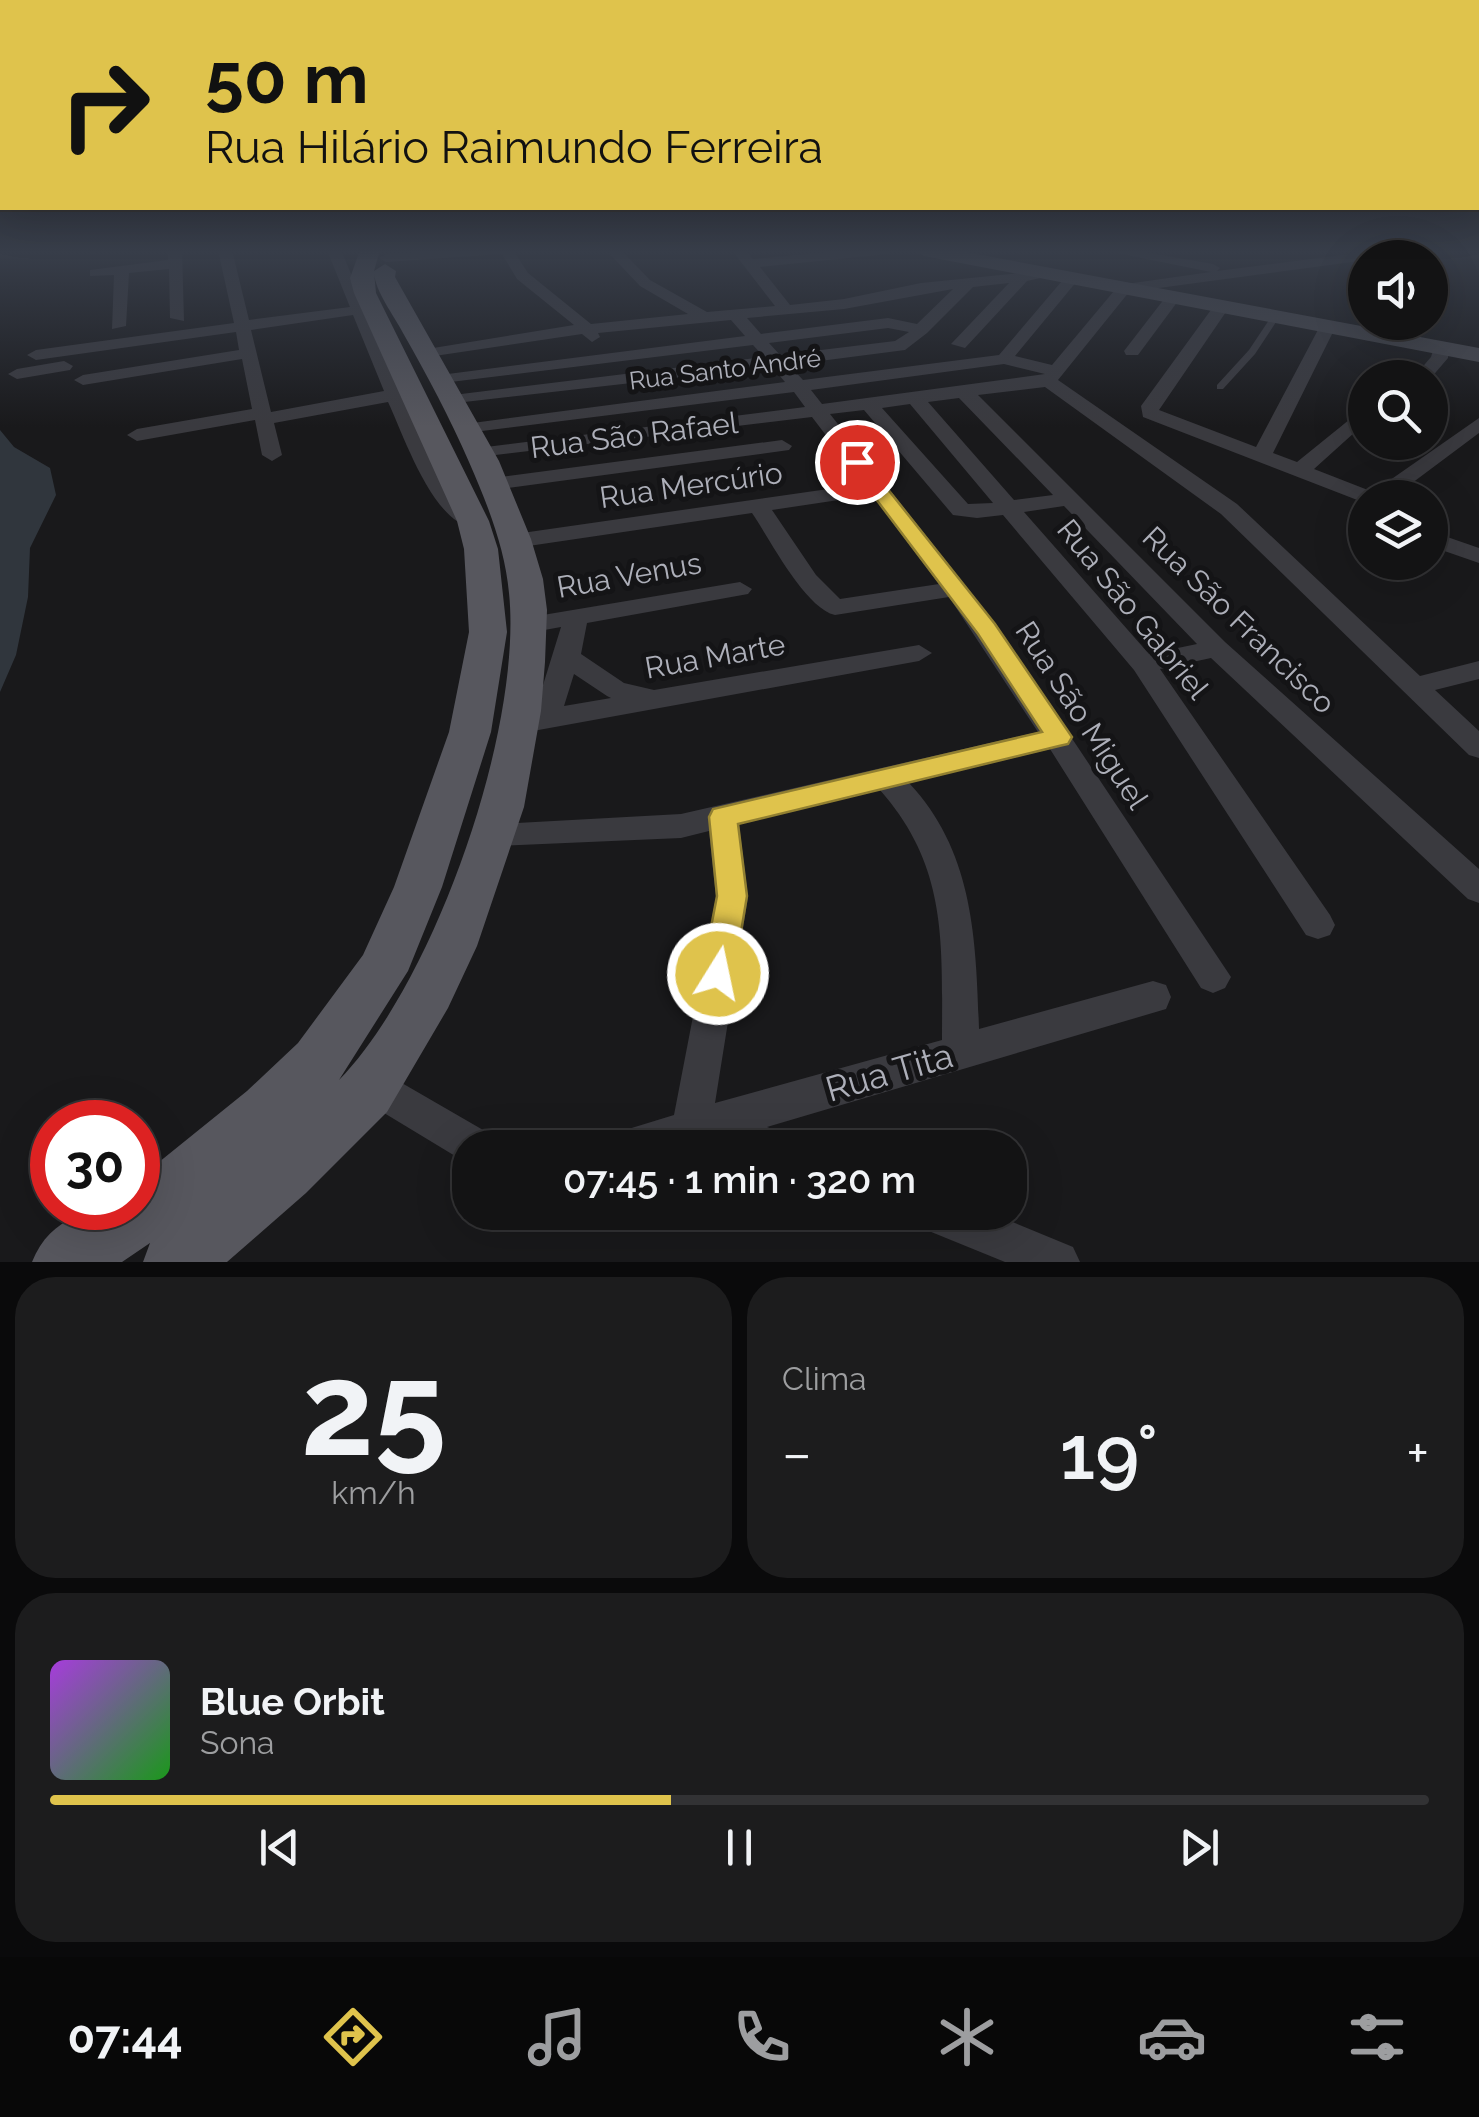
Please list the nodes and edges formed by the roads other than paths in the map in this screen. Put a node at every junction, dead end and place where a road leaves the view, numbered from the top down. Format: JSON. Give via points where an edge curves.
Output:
{"nodes":[{"id":1,"x":119,"y":309,"type":"edge"},
{"id":2,"x":177,"y":309,"type":"edge"},
{"id":3,"x":239,"y":309,"type":"edge"},
{"id":4,"x":364,"y":309,"type":"junction"},
{"id":5,"x":402,"y":309,"type":"edge"},
{"id":6,"x":563,"y":309,"type":"edge"},
{"id":7,"x":690,"y":309,"type":"edge"},
{"id":8,"x":773,"y":309,"type":"edge"},
{"id":9,"x":943,"y":309,"type":"edge"},
{"id":10,"x":992,"y":309,"type":"edge"},
{"id":11,"x":1038,"y":309,"type":"edge"},
{"id":12,"x":1107,"y":309,"type":"edge"},
{"id":13,"x":1164,"y":309,"type":"edge"},
{"id":14,"x":1220,"y":309,"type":"edge"},
{"id":15,"x":1238,"y":309,"type":"edge"},
{"id":16,"x":734,"y":312,"type":"junction"},
{"id":17,"x":701,"y":315,"type":"junction"},
{"id":18,"x":1276,"y":316,"type":"junction"},
{"id":19,"x":178,"y":318,"type":"junction"},
{"id":20,"x":118,"y":326,"type":"junction"},
{"id":21,"x":1328,"y":326,"type":"junction"},
{"id":22,"x":587,"y":328,"type":"junction"},
{"id":23,"x":922,"y":330,"type":"junction"},
{"id":24,"x":245,"y":332,"type":"junction"},
{"id":25,"x":24,"y":339,"type":"dead end"},
{"id":26,"x":756,"y":340,"type":"junction"},
{"id":27,"x":958,"y":344,"type":"dead end"},
{"id":28,"x":1441,"y":348,"type":"junction"},
{"id":29,"x":1132,"y":351,"type":"dead end"},
{"id":30,"x":427,"y":354,"type":"junction"},
{"id":31,"x":36,"y":355,"type":"dead end"},
{"id":32,"x":1479,"y":355,"type":"edge"},
{"id":33,"x":609,"y":358,"type":"junction"},
{"id":34,"x":1004,"y":359,"type":"junction"},
{"id":35,"x":1438,"y":360,"type":"edge"},
{"id":36,"x":778,"y":363,"type":"junction"},
{"id":37,"x":16,"y":374,"type":"dead end"},
{"id":38,"x":1052,"y":376,"type":"junction"},
{"id":39,"x":627,"y":379,"type":"junction"},
{"id":40,"x":83,"y":380,"type":"dead end"},
{"id":41,"x":798,"y":386,"type":"junction"},
{"id":42,"x":1220,"y":387,"type":"dead end"},
{"id":43,"x":446,"y":390,"type":"junction"},
{"id":44,"x":962,"y":390,"type":"junction"},
{"id":45,"x":394,"y":395,"type":"junction"},
{"id":46,"x":913,"y":396,"type":"junction"},
{"id":47,"x":645,"y":403,"type":"junction"},
{"id":48,"x":868,"y":403,"type":"junction"},
{"id":49,"x":818,"y":410,"type":"junction"},
{"id":50,"x":263,"y":416,"type":"junction"},
{"id":51,"x":1479,"y":424,"type":"edge"},
{"id":52,"x":1348,"y":428,"type":"edge"},
{"id":53,"x":666,"y":429,"type":"junction"},
{"id":54,"x":137,"y":436,"type":"dead end"},
{"id":55,"x":472,"y":442,"type":"junction"},
{"id":56,"x":782,"y":446,"type":"dead end"},
{"id":57,"x":272,"y":455,"type":"dead end"},
{"id":58,"x":1261,"y":457,"type":"junction"},
{"id":59,"x":688,"y":458,"type":"junction"},
{"id":60,"x":1299,"y":470,"type":"junction"},
{"id":61,"x":1400,"y":480,"type":"edge"},
{"id":62,"x":493,"y":484,"type":"junction"},
{"id":63,"x":876,"y":488,"type":"junction"},
{"id":64,"x":1348,"y":488,"type":"edge"},
{"id":65,"x":1067,"y":498,"type":"junction"},
{"id":66,"x":758,"y":505,"type":"junction"},
{"id":67,"x":1008,"y":508,"type":"junction"},
{"id":68,"x":490,"y":537,"type":"junction"},
{"id":69,"x":1448,"y":545,"type":"edge"},
{"id":70,"x":1479,"y":556,"type":"edge"},
{"id":71,"x":740,"y":589,"type":"dead end"},
{"id":72,"x":956,"y":589,"type":"junction"},
{"id":73,"x":552,"y":620,"type":"junction"},
{"id":74,"x":1216,"y":648,"type":"junction"},
{"id":75,"x":919,"y":653,"type":"dead end"},
{"id":76,"x":567,"y":657,"type":"junction"},
{"id":77,"x":1143,"y":664,"type":"junction"},
{"id":78,"x":1479,"y":670,"type":"edge"},
{"id":79,"x":1415,"y":686,"type":"junction"},
{"id":80,"x":654,"y":699,"type":"junction"},
{"id":81,"x":534,"y":720,"type":"junction"},
{"id":82,"x":1059,"y":737,"type":"junction"},
{"id":83,"x":1479,"y":748,"type":"edge"},
{"id":84,"x":886,"y":778,"type":"junction"},
{"id":85,"x":723,"y":817,"type":"junction"},
{"id":86,"x":494,"y":834,"type":"junction"},
{"id":87,"x":1479,"y":889,"type":"edge"},
{"id":88,"x":1318,"y":925,"type":"dead end"},
{"id":89,"x":1213,"y":977,"type":"dead end"},
{"id":90,"x":1153,"y":997,"type":"dead end"},
{"id":91,"x":961,"y":1051,"type":"junction"},
{"id":92,"x":318,"y":1062,"type":"junction"},
{"id":93,"x":373,"y":1084,"type":"junction"},
{"id":94,"x":700,"y":1126,"type":"junction"},
{"id":95,"x":687,"y":1130,"type":"edge"},
{"id":96,"x":713,"y":1130,"type":"edge"},
{"id":97,"x":452,"y":1133,"type":"edge"},
{"id":98,"x":979,"y":1230,"type":"edge"},
{"id":99,"x":64,"y":1262,"type":"edge"},
{"id":100,"x":175,"y":1262,"type":"edge"},
{"id":101,"x":1058,"y":1262,"type":"edge"}],
"edges":[{"from":1,"to":20,"type":"street"},
{"from":2,"to":19,"type":"street"},
{"from":3,"to":24,"type":"street"},
{"from":4,"to":24,"type":"street"},
{"from":4,"to":45,"type":"street"},
{"from":4,"to":68,"type":"main road"},
{"from":5,"to":30,"type":"main road"},
{"from":6,"to":22,"type":"street"},
{"from":7,"to":17,"type":"street"},
{"from":8,"to":16,"type":"street"},
{"from":9,"to":23,"type":"street"},
{"from":10,"to":27,"type":"street"},
{"from":11,"to":34,"type":"street"},
{"from":12,"to":38,"type":"street"},
{"from":13,"to":29,"type":"street"},
{"from":14,"to":58,"type":"street","via":[[1150,414]]},
{"from":15,"to":18,"type":"street"},
{"from":16,"to":17,"type":"street"},
{"from":16,"to":26,"type":"street","name":"Rua São Miguel"},
{"from":17,"to":22,"type":"street"},
{"from":18,"to":21,"type":"street"},
{"from":18,"to":42,"type":"lane"},
{"from":19,"to":20,"type":"street"},
{"from":19,"to":24,"type":"street"},
{"from":20,"to":25,"type":"street"},
{"from":21,"to":28,"type":"street"},
{"from":21,"to":58,"type":"street"},
{"from":22,"to":30,"type":"street"},
{"from":22,"to":33,"type":"street"},
{"from":23,"to":26,"type":"street","via":[[888,323]]},
{"from":23,"to":36,"type":"street","via":[[899,346]]},
{"from":24,"to":31,"type":"street"},
{"from":24,"to":37,"type":"street"},
{"from":24,"to":40,"type":"street"},
{"from":24,"to":50,"type":"street"},
{"from":26,"to":33,"type":"street"},
{"from":26,"to":36,"type":"street","name":"Rua São Miguel"},
{"from":28,"to":32,"type":"street"},
{"from":28,"to":35,"type":"street"},
{"from":30,"to":43,"type":"main road"},
{"from":33,"to":39,"type":"street"},
{"from":33,"to":43,"type":"street"},
{"from":34,"to":38,"type":"street"},
{"from":34,"to":41,"type":"street","name":"Rua Santo André"},
{"from":36,"to":39,"type":"street"},
{"from":36,"to":41,"type":"street","name":"Rua São Miguel"},
{"from":38,"to":44,"type":"street"},
{"from":38,"to":79,"type":"street","via":[[1230,509]]},
{"from":39,"to":43,"type":"street"},
{"from":39,"to":47,"type":"street"},
{"from":41,"to":47,"type":"street","name":"Rua Santo André"},
{"from":41,"to":49,"type":"street","name":"Rua São Miguel"},
{"from":43,"to":55,"type":"main road"},
{"from":44,"to":46,"type":"street"},
{"from":44,"to":65,"type":"street","name":"Rua São Francisco"},
{"from":45,"to":50,"type":"street"},
{"from":45,"to":68,"type":"street","via":[[443,496]]},
{"from":46,"to":48,"type":"street"},
{"from":46,"to":67,"type":"street","name":"Rua São Gabriel"},
{"from":47,"to":53,"type":"street"},
{"from":47,"to":55,"type":"street","name":"Rua Santo André"},
{"from":48,"to":49,"type":"street"},
{"from":48,"to":67,"type":"street","via":[[952,502],[966,512]]},
{"from":49,"to":53,"type":"street"},
{"from":49,"to":63,"type":"street","name":"Rua São Miguel"},
{"from":50,"to":54,"type":"street"},
{"from":50,"to":57,"type":"street"},
{"from":51,"to":61,"type":"street"},
{"from":52,"to":60,"type":"street"},
{"from":53,"to":55,"type":"street"},
{"from":53,"to":59,"type":"street"},
{"from":55,"to":62,"type":"main road"},
{"from":56,"to":59,"type":"street","name":"Rua São Rafael"},
{"from":58,"to":60,"type":"street"},
{"from":59,"to":62,"type":"street","name":"Rua São Rafael"},
{"from":60,"to":64,"type":"street"},
{"from":62,"to":68,"type":"main road"},
{"from":63,"to":66,"type":"street","name":"Rua Mercúrio"},
{"from":63,"to":72,"type":"street","name":"Rua São Miguel"},
{"from":65,"to":67,"type":"street"},
{"from":65,"to":74,"type":"street","name":"Rua São Francisco"},
{"from":66,"to":68,"type":"street","name":"Rua Mercúrio"},
{"from":66,"to":72,"type":"street","via":[[808,580],[835,607]]},
{"from":67,"to":77,"type":"street","name":"Rua São Gabriel"},
{"from":68,"to":73,"type":"main road"},
{"from":68,"to":92,"type":"main road","via":[[488,632],[454,785],[382,972]]},
{"from":69,"to":70,"type":"street"},
{"from":71,"to":73,"type":"street","name":"Rua Venus"},
{"from":72,"to":82,"type":"street","name":"Rua São Miguel"},
{"from":73,"to":76,"type":"street"},
{"from":73,"to":81,"type":"main road"},
{"from":74,"to":77,"type":"street"},
{"from":74,"to":87,"type":"street","name":"Rua São Francisco"},
{"from":75,"to":80,"type":"street","name":"Rua Marte"},
{"from":76,"to":80,"type":"street","via":[[616,690]]},
{"from":76,"to":81,"type":"street"},
{"from":77,"to":88,"type":"street","name":"Rua São Gabriel"},
{"from":78,"to":79,"type":"street"},
{"from":79,"to":83,"type":"street"},
{"from":80,"to":81,"type":"street","name":"Rua Marte"},
{"from":81,"to":86,"type":"main road"},
{"from":82,"to":84,"type":"street"},
{"from":82,"to":89,"type":"street","name":"Rua São Miguel"},
{"from":84,"to":85,"type":"street"},
{"from":84,"to":91,"type":"street","via":[[928,825],[950,878]]},
{"from":85,"to":86,"type":"street","via":[[645,830]]},
{"from":85,"to":94,"type":"street","via":[[732,896]]},
{"from":86,"to":93,"type":"main road","via":[[422,1005]]},
{"from":90,"to":91,"type":"street","name":"Rua Tita"},
{"from":91,"to":94,"type":"street","name":"Rua Tita"},
{"from":92,"to":93,"type":"street"},
{"from":92,"to":99,"type":"main road","via":[[164,1198]]},
{"from":93,"to":97,"type":"street"},
{"from":93,"to":100,"type":"main road","via":[[248,1208]]},
{"from":94,"to":95,"type":"street","name":"Rua Tita"},
{"from":94,"to":96,"type":"street"},
{"from":98,"to":101,"type":"street"}]}
